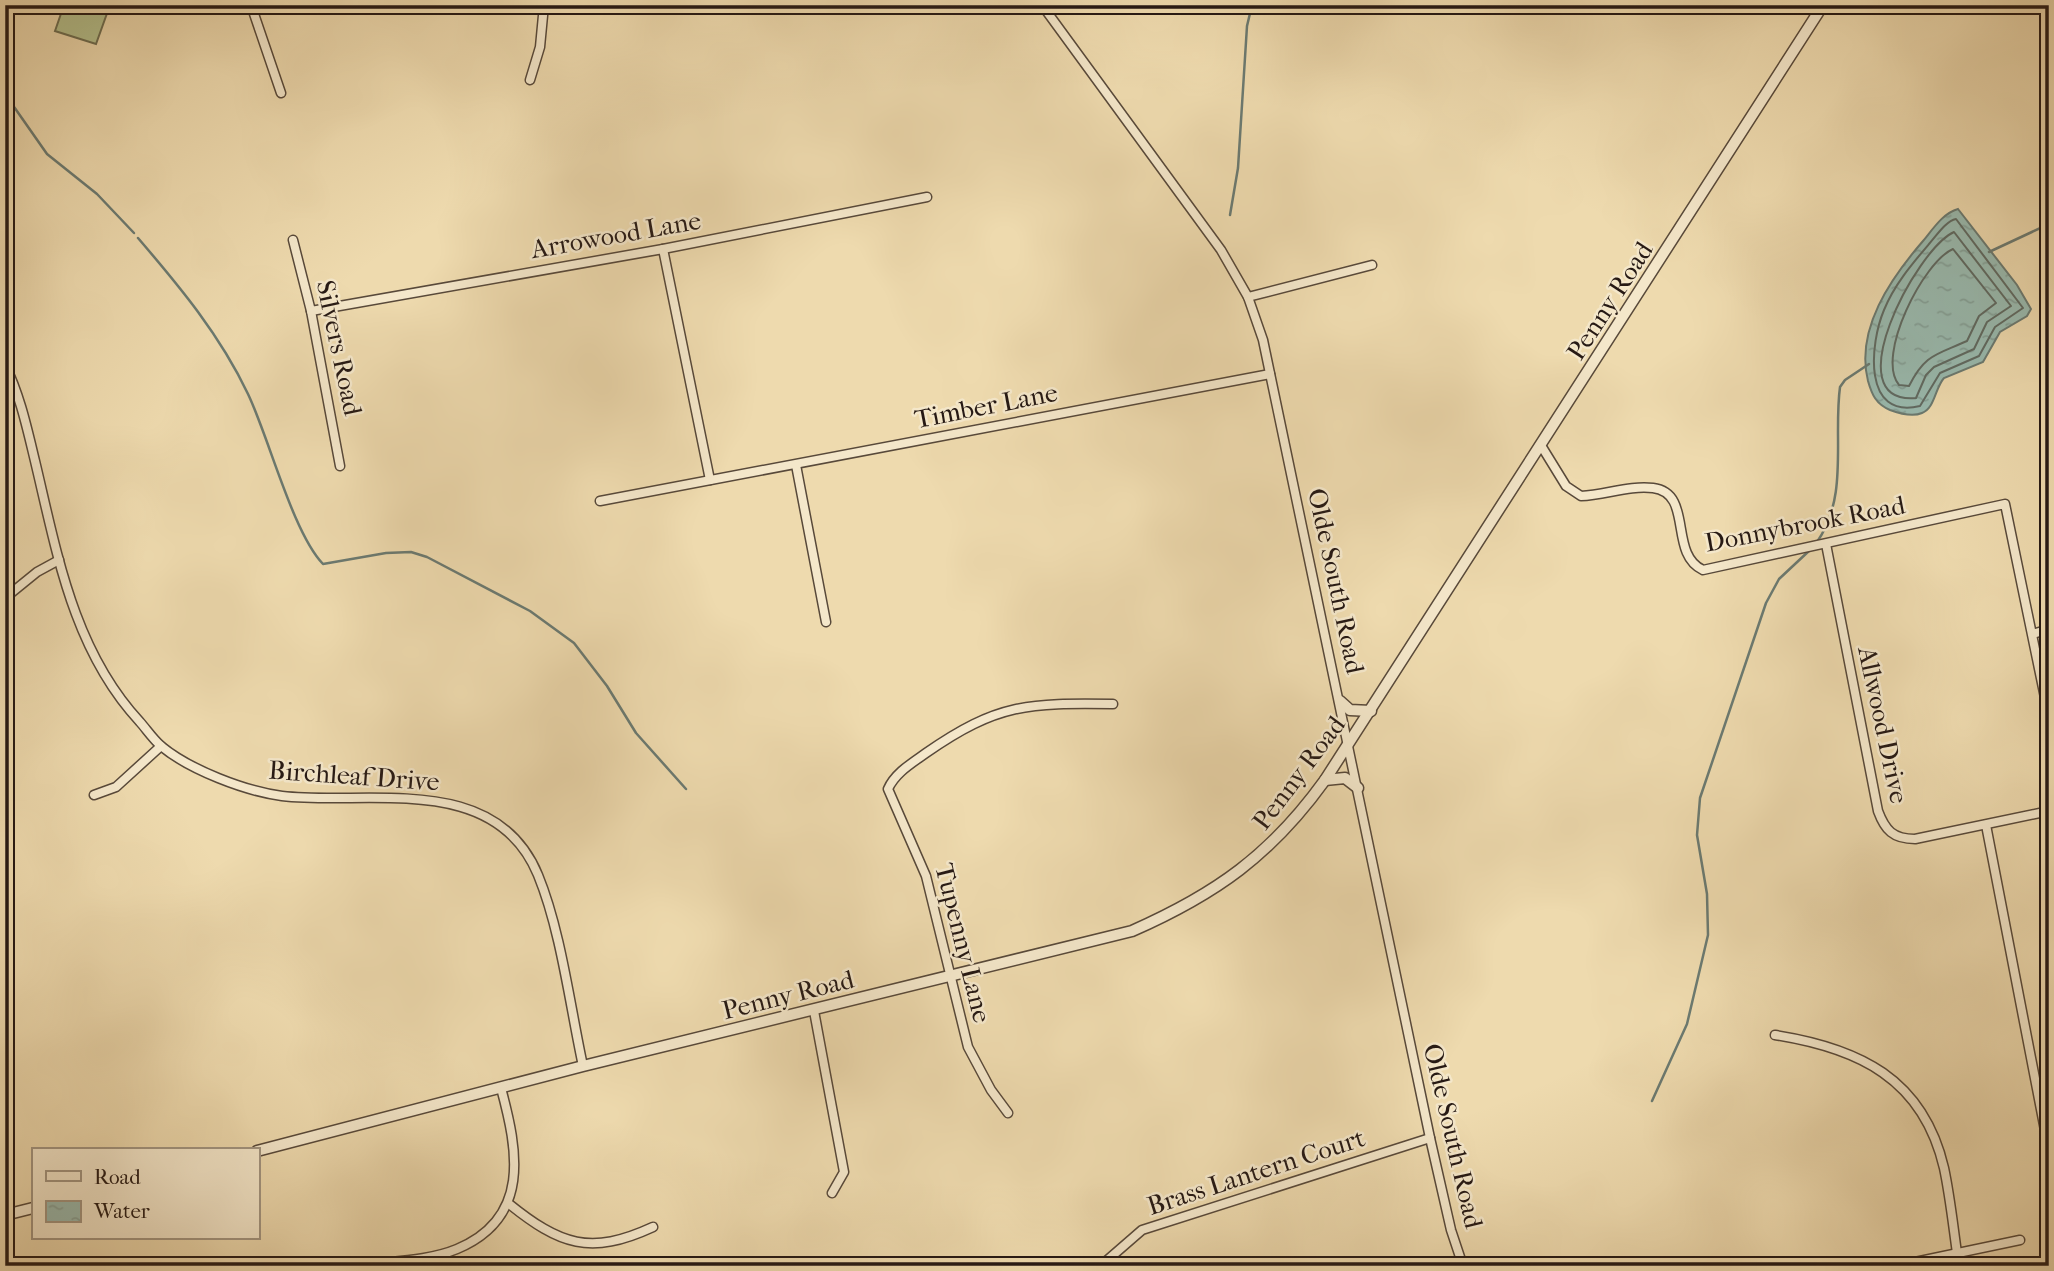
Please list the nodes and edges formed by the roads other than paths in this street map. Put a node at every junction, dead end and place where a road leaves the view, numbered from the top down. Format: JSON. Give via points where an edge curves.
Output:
{"nodes":[{"id":1,"x":251,"y":5,"type":"edge"},
{"id":2,"x":544,"y":5,"type":"edge"},
{"id":3,"x":1042,"y":5,"type":"edge"},
{"id":4,"x":1823,"y":5,"type":"edge"},
{"id":5,"x":530,"y":80,"type":"dead end"},
{"id":6,"x":281,"y":93,"type":"dead end"},
{"id":7,"x":927,"y":197,"type":"dead end"},
{"id":8,"x":293,"y":240,"type":"dead end"},
{"id":9,"x":663,"y":249,"type":"junction"},
{"id":10,"x":1372,"y":265,"type":"dead end"},
{"id":11,"x":1248,"y":297,"type":"junction"},
{"id":12,"x":311,"y":311,"type":"junction"},
{"id":13,"x":5,"y":365,"type":"edge"},
{"id":14,"x":1270,"y":374,"type":"junction"},
{"id":15,"x":1542,"y":447,"type":"junction"},
{"id":16,"x":796,"y":465,"type":"junction"},
{"id":17,"x":340,"y":466,"type":"dead end"},
{"id":18,"x":710,"y":480,"type":"junction"},
{"id":19,"x":600,"y":500,"type":"dead end"},
{"id":20,"x":1826,"y":544,"type":"junction"},
{"id":21,"x":59,"y":560,"type":"junction"},
{"id":22,"x":5,"y":598,"type":"edge"},
{"id":23,"x":826,"y":622,"type":"dead end"},
{"id":24,"x":2049,"y":629,"type":"edge"},
{"id":25,"x":2033,"y":634,"type":"junction"},
{"id":26,"x":1340,"y":701,"type":"junction"},
{"id":27,"x":1113,"y":704,"type":"dead end"},
{"id":28,"x":1371,"y":711,"type":"junction"},
{"id":29,"x":2049,"y":717,"type":"edge"},
{"id":30,"x":1349,"y":743,"type":"junction"},
{"id":31,"x":161,"y":746,"type":"junction"},
{"id":32,"x":1325,"y":780,"type":"junction"},
{"id":33,"x":1358,"y":788,"type":"junction"},
{"id":34,"x":94,"y":795,"type":"dead end"},
{"id":35,"x":2049,"y":811,"type":"edge"},
{"id":36,"x":1986,"y":825,"type":"junction"},
{"id":37,"x":952,"y":977,"type":"junction"},
{"id":38,"x":814,"y":1011,"type":"junction"},
{"id":39,"x":1775,"y":1035,"type":"dead end"},
{"id":40,"x":583,"y":1066,"type":"junction"},
{"id":41,"x":501,"y":1088,"type":"junction"},
{"id":42,"x":1008,"y":1113,"type":"dead end"},
{"id":43,"x":1430,"y":1139,"type":"junction"},
{"id":44,"x":259,"y":1150,"type":"edge"},
{"id":45,"x":2049,"y":1151,"type":"edge"},
{"id":46,"x":832,"y":1193,"type":"dead end"},
{"id":47,"x":508,"y":1203,"type":"junction"},
{"id":48,"x":32,"y":1208,"type":"edge"},
{"id":49,"x":5,"y":1215,"type":"edge"},
{"id":50,"x":653,"y":1227,"type":"dead end"},
{"id":51,"x":2020,"y":1240,"type":"dead end"},
{"id":52,"x":1957,"y":1253,"type":"junction"},
{"id":53,"x":425,"y":1261,"type":"edge"},
{"id":54,"x":1104,"y":1263,"type":"dead end"},
{"id":55,"x":362,"y":1265,"type":"edge"},
{"id":56,"x":1463,"y":1266,"type":"edge"},
{"id":57,"x":1896,"y":1266,"type":"edge"}],
"edges":[{"from":1,"to":6,"type":"street"},
{"from":2,"to":5,"type":"street","via":[[540,47]]},
{"from":3,"to":11,"type":"street","name":"Olde South Road","via":[[1221,250]]},
{"from":4,"to":15,"type":"street","name":"Penny Road"},
{"from":7,"to":9,"type":"street","name":"Arrowood Lane"},
{"from":8,"to":12,"type":"street","name":"Silvers Road"},
{"from":9,"to":12,"type":"street","name":"Arrowood Lane"},
{"from":9,"to":18,"type":"street"},
{"from":10,"to":11,"type":"street"},
{"from":11,"to":14,"type":"street","name":"Olde South Road"},
{"from":12,"to":17,"type":"street","name":"Silvers Road"},
{"from":13,"to":21,"type":"street","name":"Birchleaf Drive","via":[[21,405]]},
{"from":14,"to":16,"type":"street","name":"Timber Lane"},
{"from":14,"to":26,"type":"street","name":"Olde South Road"},
{"from":15,"to":20,"type":"street","name":"Donnybrook Road","via":[[1566,486],[1581,496],[1654,488],[1668,494],[1676,505],[1686,554],[1691,564],[1703,570]]},
{"from":15,"to":28,"type":"street","name":"Penny Road"},
{"from":16,"to":18,"type":"street","name":"Timber Lane"},
{"from":16,"to":23,"type":"street"},
{"from":18,"to":19,"type":"street","name":"Timber Lane"},
{"from":20,"to":25,"type":"street","name":"Donnybrook Road","via":[[2005,504]]},
{"from":20,"to":36,"type":"street","name":"Allwood Drive","via":[[1885,829],[1900,839],[1915,839]]},
{"from":21,"to":22,"type":"street"},
{"from":21,"to":31,"type":"street","name":"Birchleaf Drive","via":[[94,659],[117,698]]},
{"from":24,"to":25,"type":"street"},
{"from":25,"to":29,"type":"street"},
{"from":26,"to":28,"type":"street","via":[[1350,710]]},
{"from":26,"to":30,"type":"street","name":"Olde South Road"},
{"from":27,"to":37,"type":"street","name":"Tupenny Lane","via":[[1035,706],[992,714],[956,733],[892,780],[890,797],[918,853]]},
{"from":28,"to":30,"type":"street","name":"Penny Road"},
{"from":30,"to":32,"type":"street","name":"Penny Road"},
{"from":30,"to":33,"type":"street","name":"Olde South Road"},
{"from":31,"to":34,"type":"street","via":[[116,787]]},
{"from":31,"to":40,"type":"street","name":"Birchleaf Drive","via":[[227,783],[255,790],[283,796],[427,798],[462,807],[497,825],[519,845],[537,873]]},
{"from":32,"to":33,"type":"street","via":[[1345,778]]},
{"from":32,"to":37,"type":"street","name":"Penny Road","via":[[1275,842],[1236,875],[1183,909],[1132,931]]},
{"from":33,"to":43,"type":"street","name":"Olde South Road"},
{"from":35,"to":36,"type":"street","name":"Allwood Drive"},
{"from":36,"to":45,"type":"street"},
{"from":37,"to":38,"type":"street","name":"Penny Road"},
{"from":37,"to":42,"type":"street","name":"Tupenny Lane","via":[[973,1061]]},
{"from":38,"to":40,"type":"street","name":"Penny Road"},
{"from":38,"to":46,"type":"street","via":[[844,1172]]},
{"from":39,"to":52,"type":"street","via":[[1835,1048],[1873,1064],[1898,1084],[1934,1139]]},
{"from":40,"to":41,"type":"street","name":"Penny Road"},
{"from":41,"to":44,"type":"street","name":"Penny Road"},
{"from":41,"to":47,"type":"street","via":[[516,1148]]},
{"from":43,"to":54,"type":"street","name":"Brass Lantern Court","via":[[1142,1230]]},
{"from":43,"to":56,"type":"street","name":"Olde South Road"},
{"from":47,"to":50,"type":"street","via":[[544,1231],[577,1243],[605,1244]]},
{"from":47,"to":53,"type":"street","via":[[476,1238]]},
{"from":48,"to":49,"type":"street"},
{"from":51,"to":52,"type":"street"},
{"from":52,"to":57,"type":"street"},
{"from":53,"to":55,"type":"street"}]}
